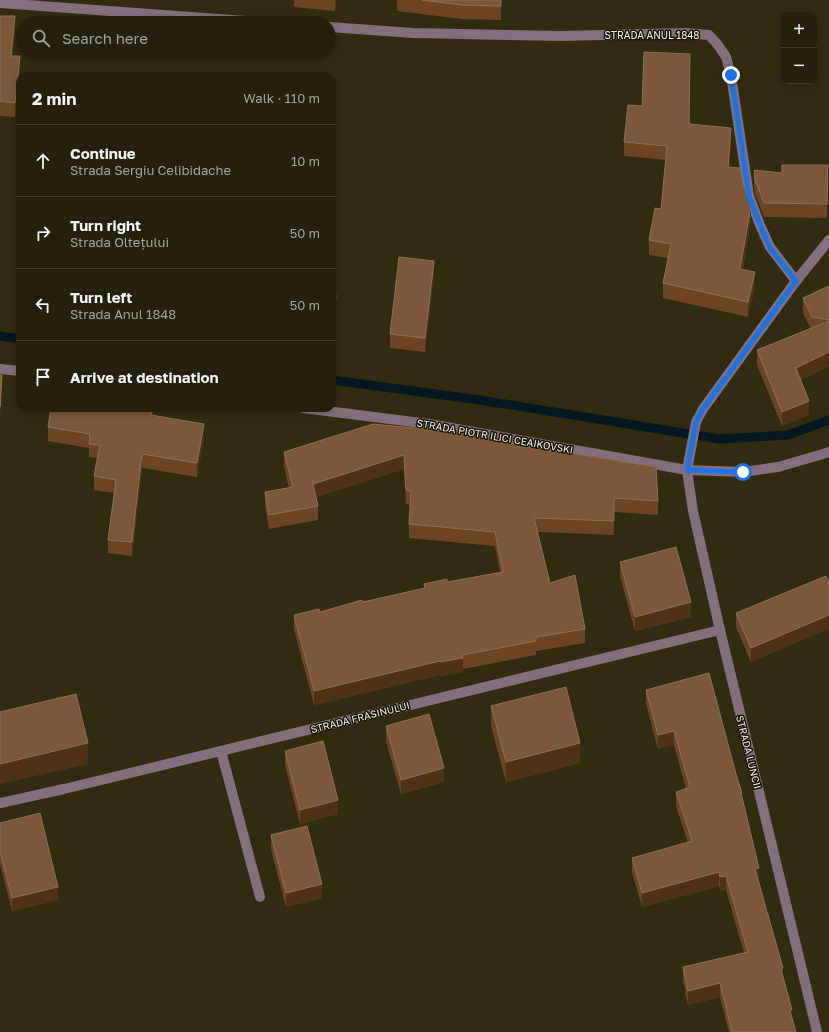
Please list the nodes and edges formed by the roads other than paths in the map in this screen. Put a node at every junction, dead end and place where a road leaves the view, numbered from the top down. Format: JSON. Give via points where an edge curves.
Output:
{"nodes":[{"id":1,"x":0,"y":3,"type":"edge"},
{"id":2,"x":177,"y":16,"type":"edge"},
{"id":3,"x":336,"y":28,"type":"edge"},
{"id":4,"x":829,"y":240,"type":"edge"},
{"id":5,"x":796,"y":281,"type":"junction"},
{"id":6,"x":0,"y":369,"type":"edge"},
{"id":7,"x":16,"y":371,"type":"edge"},
{"id":8,"x":334,"y":412,"type":"edge"},
{"id":9,"x":829,"y":452,"type":"edge"},
{"id":10,"x":687,"y":470,"type":"junction"},
{"id":11,"x":720,"y":630,"type":"junction"},
{"id":12,"x":221,"y":751,"type":"junction"},
{"id":13,"x":0,"y":803,"type":"edge"},
{"id":14,"x":260,"y":896,"type":"dead end"},
{"id":15,"x":817,"y":1032,"type":"edge"}],
"edges":[{"from":1,"to":2,"type":"street"},
{"from":3,"to":5,"type":"street","name":"STRADA ANUL 1848","via":[[413,33],[562,36],[685,33],[709,35],[726,57],[731,75],[749,196],[770,248]]},
{"from":4,"to":5,"type":"street","name":"STRADA LUNCII"},
{"from":5,"to":10,"type":"street","name":"STRADA LUNCII","via":[[703,409],[696,422]]},
{"from":6,"to":7,"type":"street"},
{"from":8,"to":10,"type":"street","name":"STRADA PIOTR ILICI CEAIKOVSKI","via":[[429,424]]},
{"from":9,"to":10,"type":"street","name":"STRADA PIOTR ILICI CEAIKOVSKI","via":[[778,467],[743,472]]},
{"from":10,"to":11,"type":"street","name":"STRADA LUNCII","via":[[693,511]]},
{"from":11,"to":12,"type":"street","name":"STRADA FRASINULUI"},
{"from":11,"to":15,"type":"street","name":"STRADA LUNCII"},
{"from":12,"to":13,"type":"street","name":"STRADA FRASINULUI"},
{"from":12,"to":14,"type":"street"}]}
